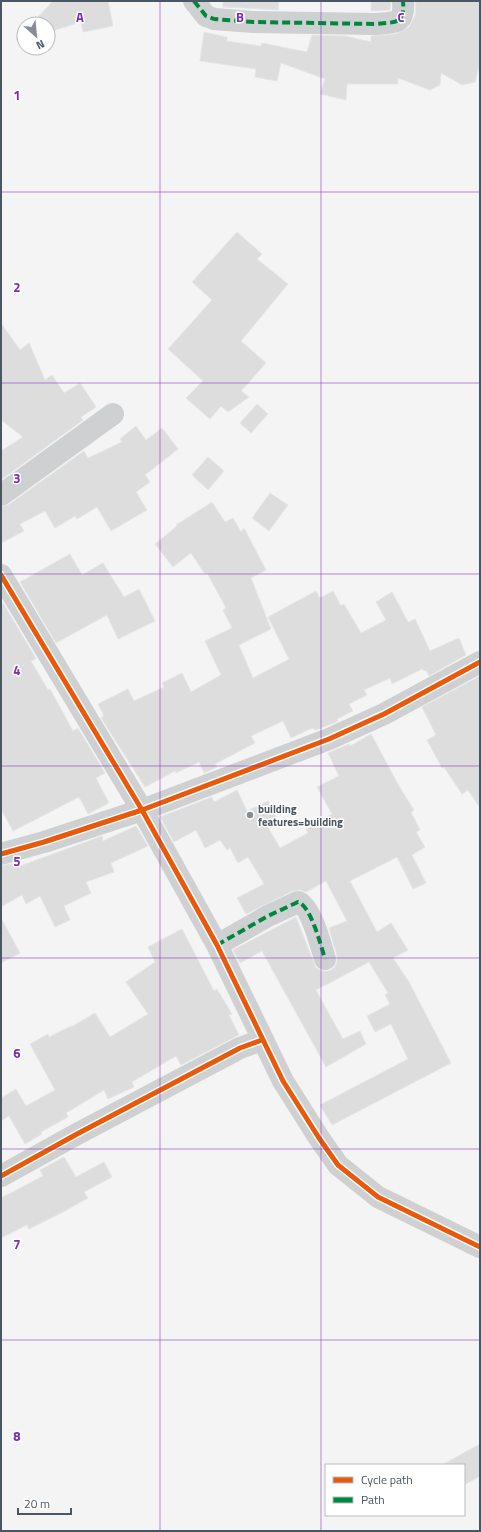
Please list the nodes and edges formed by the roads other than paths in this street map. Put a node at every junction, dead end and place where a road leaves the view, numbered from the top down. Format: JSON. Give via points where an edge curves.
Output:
{"nodes":[{"id":1,"x":194,"y":1,"type":"edge"},
{"id":2,"x":403,"y":1,"type":"edge"},
{"id":3,"x":113,"y":414,"type":"dead end"},
{"id":4,"x":1,"y":495,"type":"edge"},
{"id":5,"x":1,"y":575,"type":"edge"},
{"id":6,"x":480,"y":662,"type":"edge"},
{"id":7,"x":142,"y":810,"type":"junction"},
{"id":8,"x":1,"y":854,"type":"edge"},
{"id":9,"x":217,"y":945,"type":"junction"},
{"id":10,"x":325,"y":959,"type":"dead end"},
{"id":11,"x":262,"y":1040,"type":"junction"},
{"id":12,"x":1,"y":1176,"type":"edge"},
{"id":13,"x":480,"y":1247,"type":"edge"}],
"edges":[{"from":1,"to":2,"type":"street","via":[[206,16],[228,21],[376,24],[399,20],[404,12]]},
{"from":3,"to":4,"type":"street"},
{"from":5,"to":7,"type":"street"},
{"from":6,"to":7,"type":"street","via":[[384,714],[329,739]]},
{"from":7,"to":8,"type":"street"},
{"from":7,"to":9,"type":"street"},
{"from":9,"to":10,"type":"street","via":[[298,902],[306,907]]},
{"from":9,"to":11,"type":"street"},
{"from":11,"to":12,"type":"street","via":[[240,1048]]},
{"from":11,"to":13,"type":"street","via":[[287,1087],[338,1165],[378,1196]]}]}
